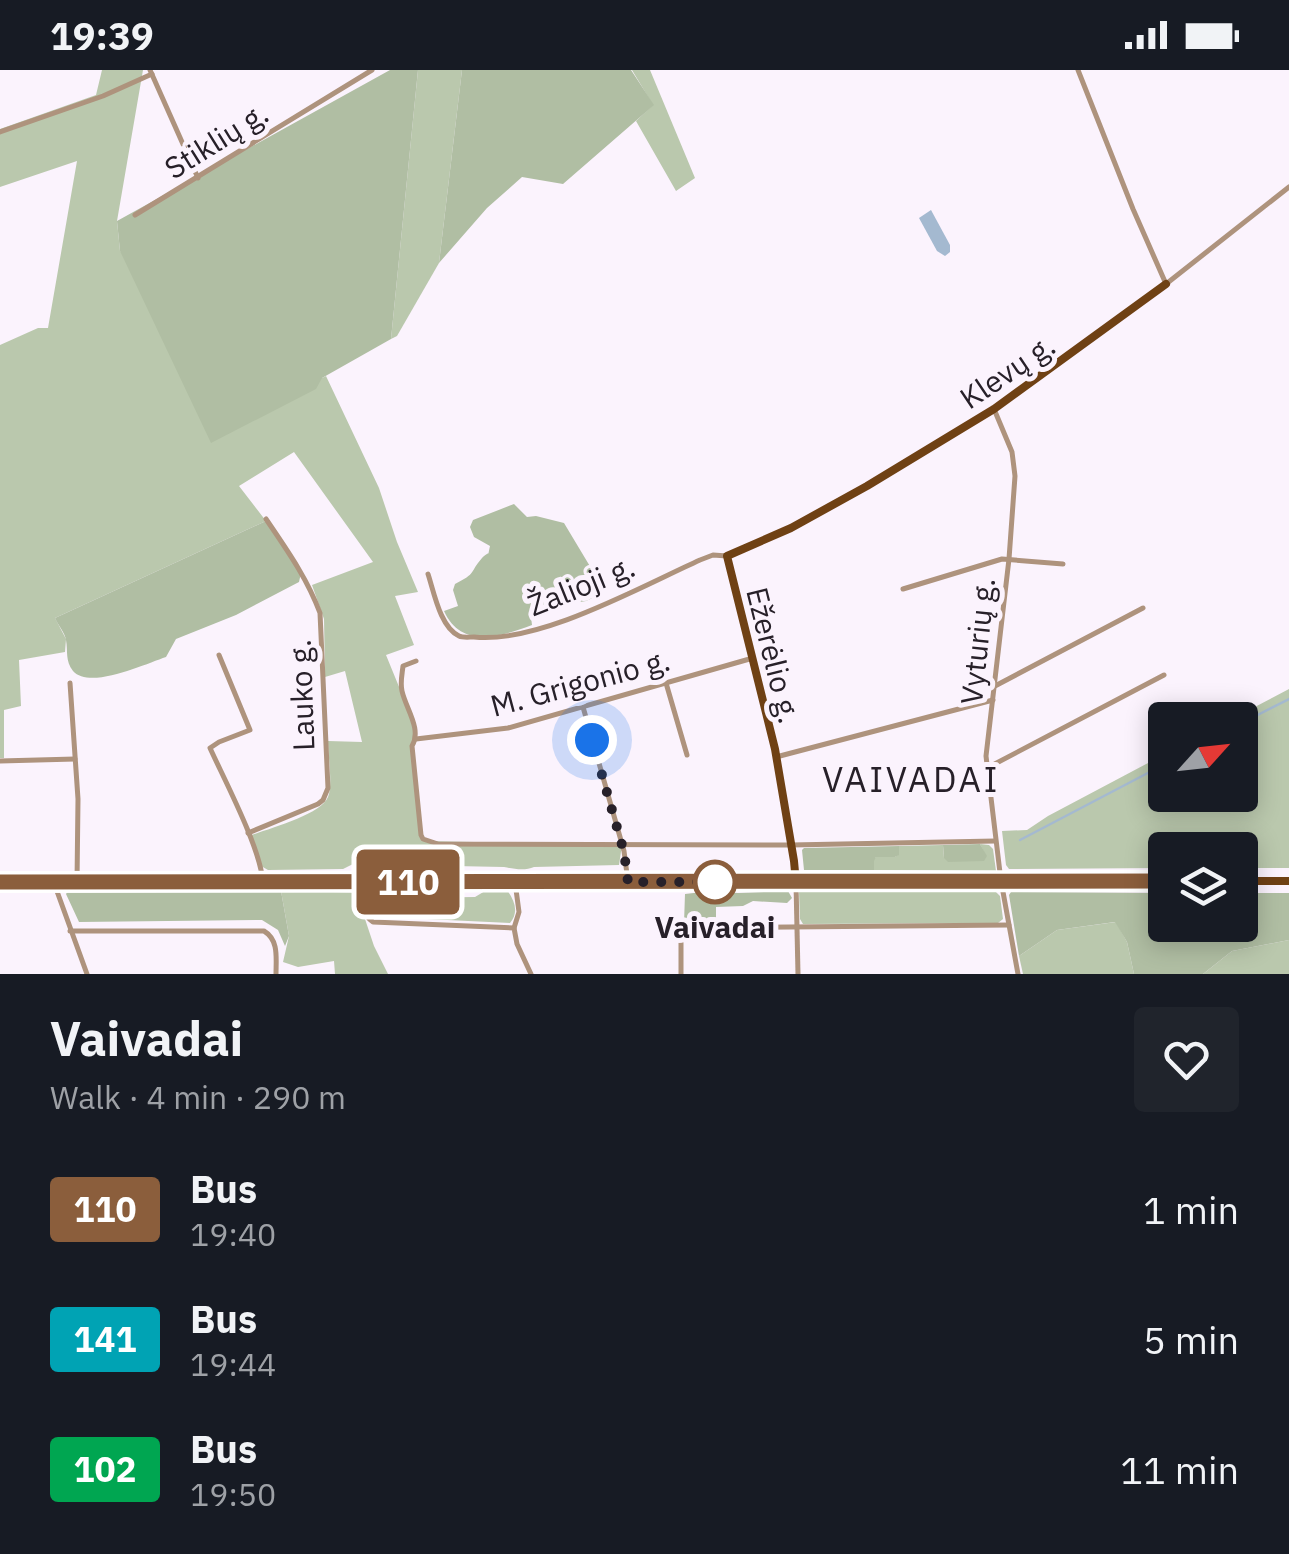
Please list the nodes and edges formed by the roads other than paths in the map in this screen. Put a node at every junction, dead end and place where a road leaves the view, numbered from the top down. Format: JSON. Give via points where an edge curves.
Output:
{"nodes":[{"id":1,"x":371,"y":70,"type":"edge"},
{"id":2,"x":1078,"y":70,"type":"edge"},
{"id":3,"x":151,"y":72,"type":"edge"},
{"id":4,"x":0,"y":132,"type":"edge"},
{"id":5,"x":198,"y":178,"type":"junction"},
{"id":6,"x":1289,"y":187,"type":"edge"},
{"id":7,"x":135,"y":216,"type":"dead end"},
{"id":8,"x":1166,"y":284,"type":"junction"},
{"id":9,"x":994,"y":409,"type":"junction"},
{"id":10,"x":266,"y":519,"type":"dead end"},
{"id":11,"x":726,"y":556,"type":"junction"},
{"id":12,"x":1008,"y":559,"type":"junction"},
{"id":13,"x":1062,"y":564,"type":"dead end"},
{"id":14,"x":428,"y":574,"type":"dead end"},
{"id":15,"x":904,"y":589,"type":"dead end"},
{"id":16,"x":1143,"y":608,"type":"dead end"},
{"id":17,"x":219,"y":655,"type":"dead end"},
{"id":18,"x":753,"y":658,"type":"junction"},
{"id":19,"x":416,"y":661,"type":"dead end"},
{"id":20,"x":1164,"y":675,"type":"dead end"},
{"id":21,"x":70,"y":683,"type":"dead end"},
{"id":22,"x":666,"y":683,"type":"junction"},
{"id":23,"x":994,"y":686,"type":"junction"},
{"id":24,"x":993,"y":700,"type":"junction"},
{"id":25,"x":583,"y":707,"type":"junction"},
{"id":26,"x":416,"y":739,"type":"junction"},
{"id":27,"x":687,"y":755,"type":"dead end"},
{"id":28,"x":776,"y":756,"type":"junction"},
{"id":29,"x":76,"y":759,"type":"junction"},
{"id":30,"x":0,"y":761,"type":"edge"},
{"id":31,"x":988,"y":768,"type":"junction"},
{"id":32,"x":248,"y":833,"type":"junction"},
{"id":33,"x":995,"y":841,"type":"junction"},
{"id":34,"x":792,"y":844,"type":"junction"},
{"id":35,"x":622,"y":845,"type":"junction"},
{"id":36,"x":1148,"y":881,"type":"edge"},
{"id":37,"x":1258,"y":881,"type":"edge"},
{"id":38,"x":1289,"y":881,"type":"edge"},
{"id":39,"x":0,"y":882,"type":"edge"},
{"id":40,"x":54,"y":882,"type":"junction"},
{"id":41,"x":78,"y":882,"type":"junction"},
{"id":42,"x":263,"y":882,"type":"junction"},
{"id":43,"x":354,"y":882,"type":"junction"},
{"id":44,"x":515,"y":882,"type":"junction"},
{"id":45,"x":628,"y":882,"type":"junction"},
{"id":46,"x":1001,"y":882,"type":"junction"},
{"id":47,"x":796,"y":883,"type":"junction"},
{"id":48,"x":1009,"y":925,"type":"junction"},
{"id":49,"x":514,"y":928,"type":"junction"},
{"id":50,"x":797,"y":928,"type":"junction"},
{"id":51,"x":70,"y":931,"type":"junction"},
{"id":52,"x":87,"y":974,"type":"edge"},
{"id":53,"x":276,"y":974,"type":"edge"},
{"id":54,"x":531,"y":974,"type":"edge"},
{"id":55,"x":681,"y":974,"type":"edge"},
{"id":56,"x":798,"y":974,"type":"edge"},
{"id":57,"x":1018,"y":974,"type":"edge"}],
"edges":[{"from":1,"to":5,"type":"street","name":"Stiklių g."},
{"from":2,"to":8,"type":"street"},
{"from":3,"to":4,"type":"street"},
{"from":3,"to":5,"type":"street"},
{"from":5,"to":7,"type":"street","name":"Stiklių g."},
{"from":6,"to":8,"type":"street","name":"Klevų g."},
{"from":8,"to":9,"type":"main road","name":"Klevų g."},
{"from":9,"to":11,"type":"main road","name":"Klevų g.","via":[[852,495]]},
{"from":9,"to":12,"type":"street","name":"Vyturių g.","via":[[1016,476]]},
{"from":10,"to":32,"type":"street","name":"Lauko g.","via":[[320,612],[328,788],[318,804]]},
{"from":11,"to":14,"type":"street","name":"Žalioji g.","via":[[700,560],[563,622],[481,638],[458,636],[448,625]]},
{"from":11,"to":18,"type":"main road","name":"Ežerėlio g."},
{"from":12,"to":13,"type":"street"},
{"from":12,"to":15,"type":"street"},
{"from":12,"to":23,"type":"street","name":"Vyturių g."},
{"from":16,"to":23,"type":"street"},
{"from":17,"to":32,"type":"street","via":[[250,730],[210,748]]},
{"from":18,"to":22,"type":"street","name":"M. Grigonio g."},
{"from":18,"to":28,"type":"main road","name":"Ežerėlio g."},
{"from":19,"to":26,"type":"street","via":[[403,666],[400,686]]},
{"from":20,"to":31,"type":"street"},
{"from":21,"to":29,"type":"street"},
{"from":22,"to":25,"type":"street","name":"M. Grigonio g."},
{"from":22,"to":27,"type":"street"},
{"from":23,"to":24,"type":"street","name":"Vyturių g."},
{"from":24,"to":28,"type":"street"},
{"from":24,"to":31,"type":"street","name":"Vyturių g."},
{"from":25,"to":26,"type":"street","name":"M. Grigonio g.","via":[[508,728]]},
{"from":25,"to":35,"type":"street"},
{"from":26,"to":35,"type":"street","via":[[421,834],[427,842]]},
{"from":28,"to":34,"type":"main road","name":"Ežerėlio g."},
{"from":29,"to":30,"type":"street"},
{"from":29,"to":41,"type":"street"},
{"from":31,"to":33,"type":"street","name":"Vyturių g."},
{"from":32,"to":42,"type":"street"},
{"from":33,"to":34,"type":"street"},
{"from":33,"to":46,"type":"street","name":"Vyturių g."},
{"from":34,"to":35,"type":"street"},
{"from":34,"to":47,"type":"main road","name":"Ežerėlio g."},
{"from":35,"to":45,"type":"street"},
{"from":36,"to":46,"type":"main road"},
{"from":37,"to":38,"type":"main road"},
{"from":39,"to":40,"type":"main road"},
{"from":40,"to":41,"type":"main road"},
{"from":40,"to":51,"type":"street"},
{"from":41,"to":42,"type":"main road"},
{"from":42,"to":43,"type":"main road"},
{"from":43,"to":44,"type":"main road"},
{"from":43,"to":49,"type":"street","via":[[372,922]]},
{"from":44,"to":45,"type":"main road"},
{"from":44,"to":49,"type":"street"},
{"from":45,"to":47,"type":"main road"},
{"from":46,"to":47,"type":"main road"},
{"from":46,"to":48,"type":"street","name":"Vyturių g."},
{"from":47,"to":50,"type":"street"},
{"from":48,"to":50,"type":"street"},
{"from":48,"to":57,"type":"street","name":"Vyturių g."},
{"from":49,"to":54,"type":"street"},
{"from":50,"to":55,"type":"street","via":[[684,928]]},
{"from":50,"to":56,"type":"street"},
{"from":51,"to":52,"type":"street"},
{"from":51,"to":53,"type":"street","via":[[264,932],[275,943]]}]}
